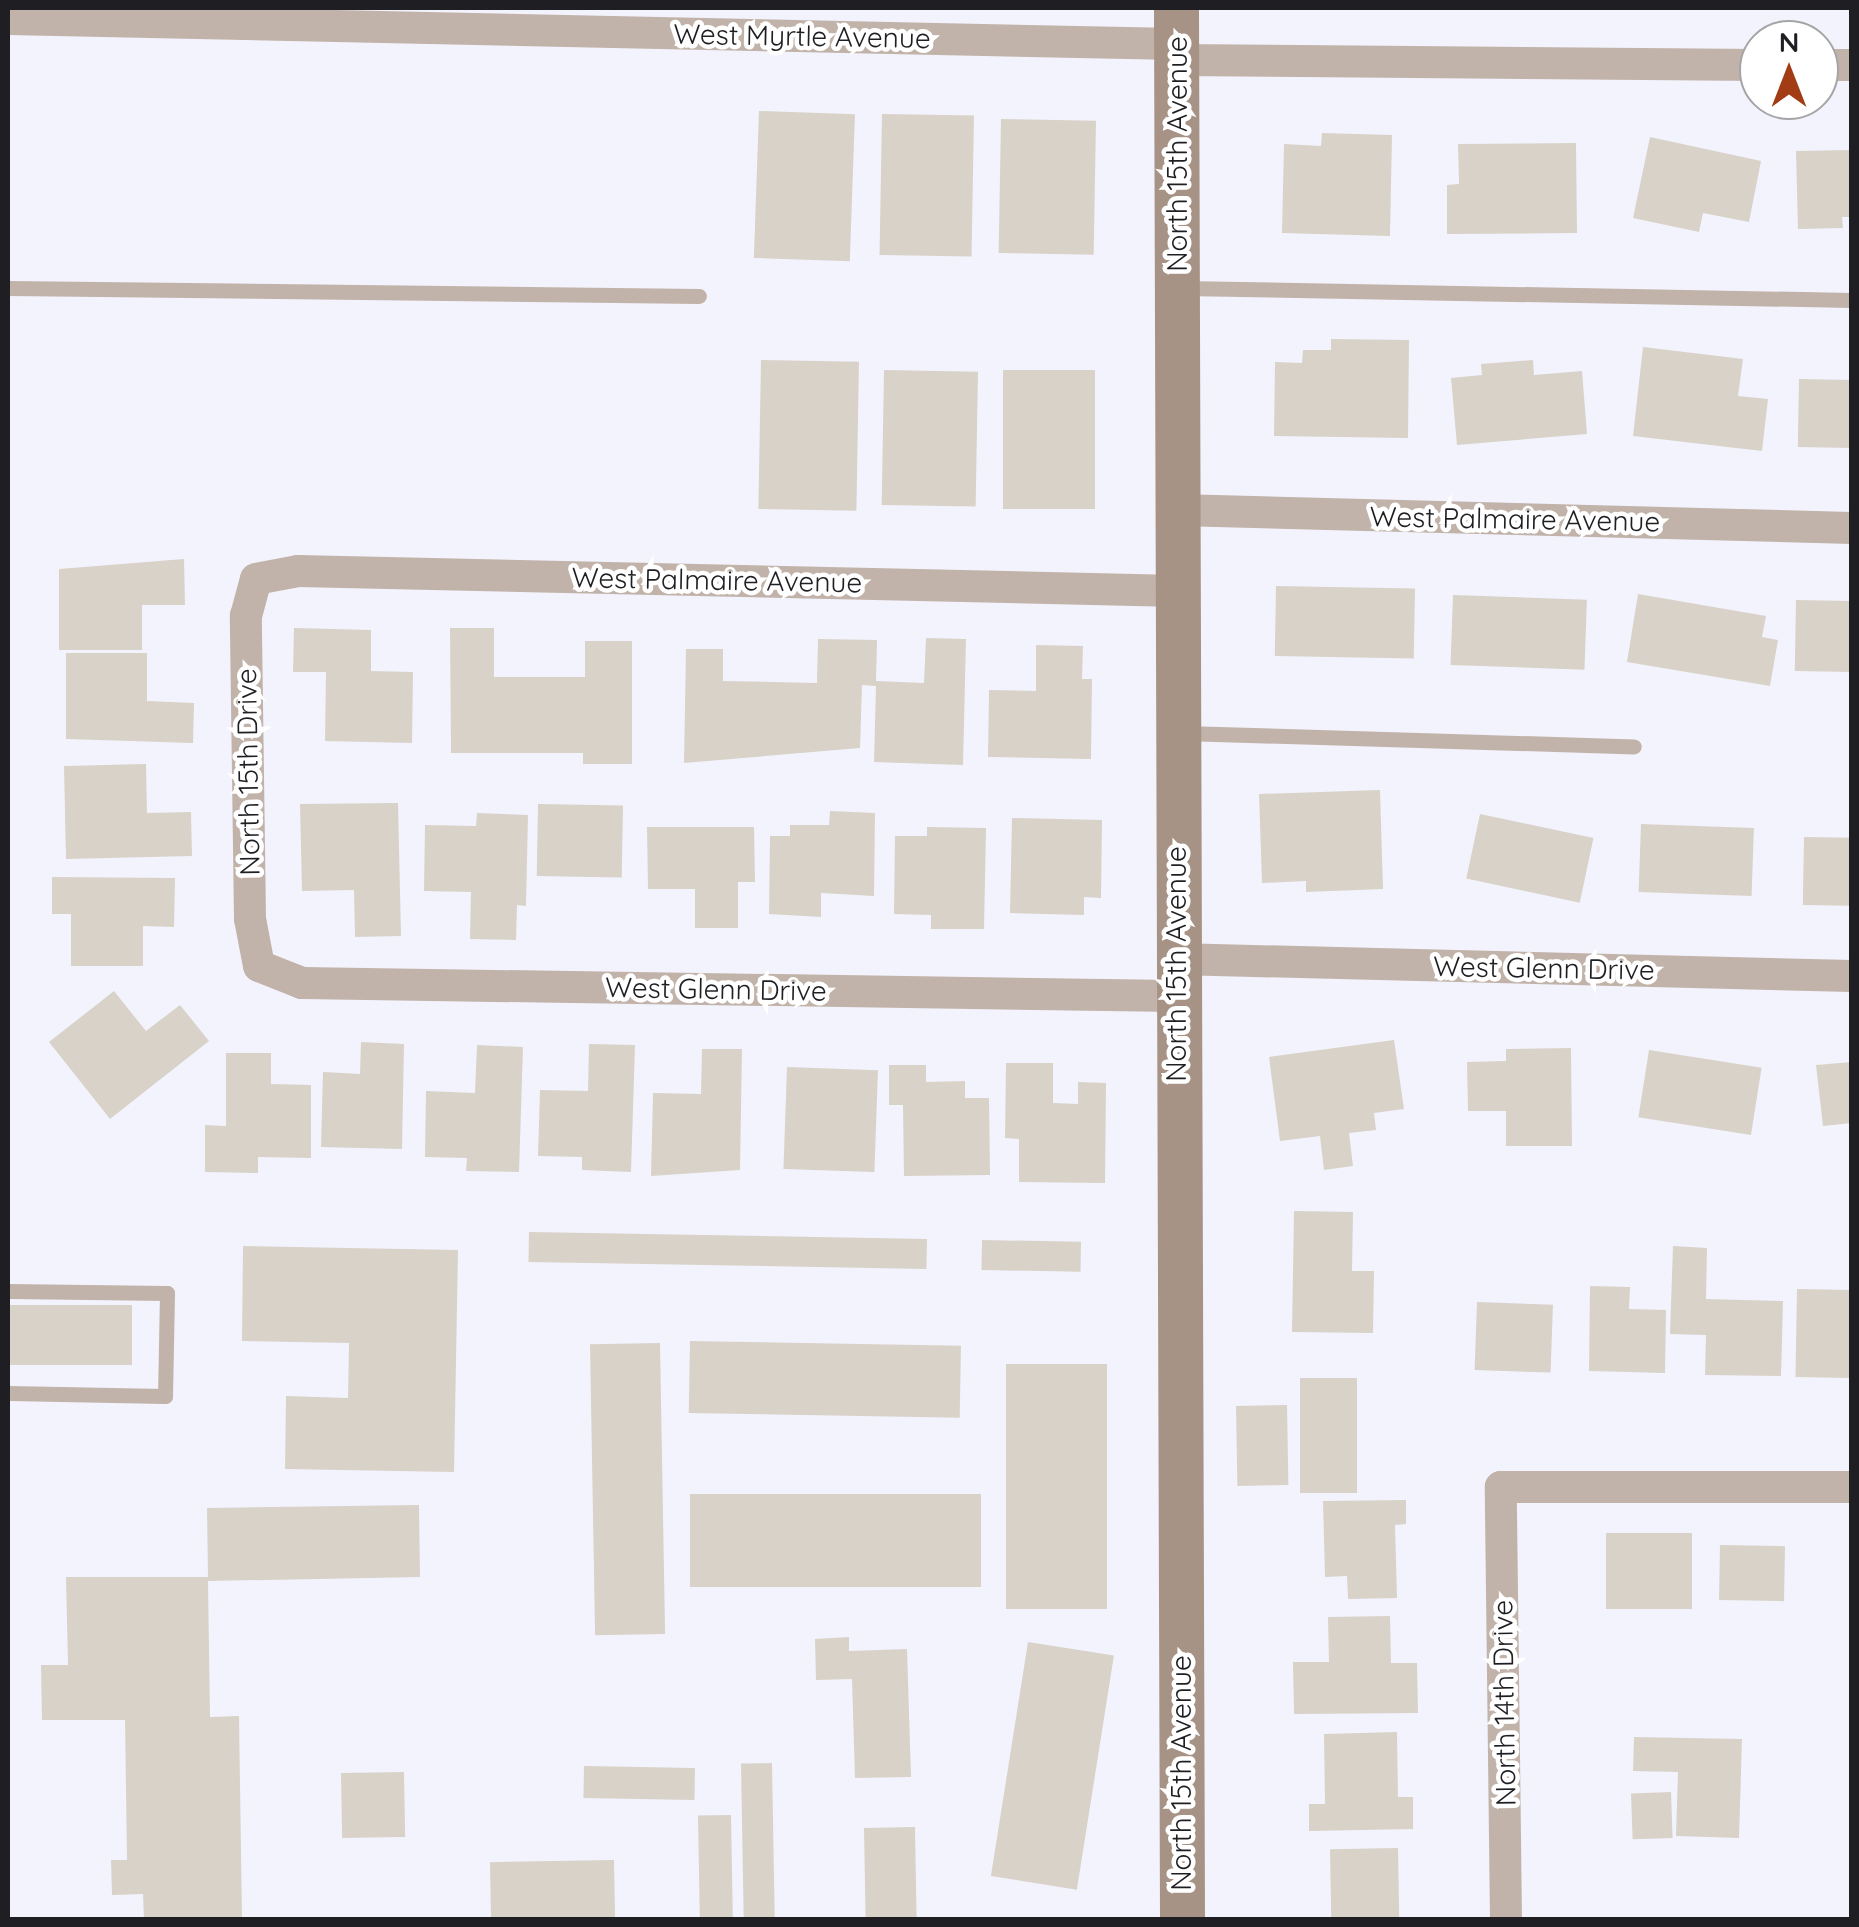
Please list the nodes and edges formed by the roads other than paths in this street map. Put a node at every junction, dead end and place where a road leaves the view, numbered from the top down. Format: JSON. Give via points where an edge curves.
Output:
{"nodes":[{"id":1,"x":14,"y":15,"type":"edge"},
{"id":2,"x":413,"y":18,"type":"edge"},
{"id":3,"x":554,"y":19,"type":"edge"},
{"id":4,"x":1176,"y":37,"type":"edge"},
{"id":5,"x":1739,"y":63,"type":"edge"},
{"id":6,"x":8,"y":288,"type":"edge"},
{"id":7,"x":1177,"y":288,"type":"junction"},
{"id":8,"x":699,"y":296,"type":"dead end"},
{"id":9,"x":1852,"y":300,"type":"edge"},
{"id":10,"x":1178,"y":510,"type":"junction"},
{"id":11,"x":1852,"y":528,"type":"edge"},
{"id":12,"x":256,"y":579,"type":"joint"},
{"id":13,"x":1178,"y":591,"type":"junction"},
{"id":14,"x":1178,"y":733,"type":"junction"},
{"id":15,"x":1634,"y":746,"type":"dead end"},
{"id":16,"x":259,"y":966,"type":"joint"},
{"id":17,"x":1852,"y":976,"type":"edge"},
{"id":18,"x":1175,"y":978,"type":"junction"},
{"id":19,"x":8,"y":1291,"type":"edge"},
{"id":20,"x":8,"y":1392,"type":"edge"},
{"id":21,"x":1852,"y":1487,"type":"edge"},
{"id":22,"x":1182,"y":1920,"type":"edge"},
{"id":23,"x":1506,"y":1920,"type":"edge"}],
"edges":[{"from":1,"to":2,"type":"street","name":"West Myrtle Avenue"},
{"from":2,"to":3,"type":"street","name":"West Myrtle Avenue"},
{"from":3,"to":4,"type":"street","name":"West Myrtle Avenue"},
{"from":4,"to":5,"type":"street","name":"West Myrtle Avenue"},
{"from":4,"to":7,"type":"street","name":"North 15th Avenue"},
{"from":6,"to":8,"type":"lane"},
{"from":7,"to":9,"type":"lane"},
{"from":7,"to":10,"type":"street","name":"North 15th Avenue"},
{"from":10,"to":11,"type":"street","name":"West Palmaire Avenue"},
{"from":10,"to":13,"type":"street","name":"North 15th Avenue"},
{"from":12,"to":13,"type":"street","name":"West Palmaire Avenue","via":[[298,571]]},
{"from":12,"to":16,"type":"street","name":"North 15th Drive","via":[[246,616],[250,918]]},
{"from":13,"to":14,"type":"street","name":"North 15th Avenue"},
{"from":14,"to":15,"type":"lane"},
{"from":14,"to":18,"type":"street","name":"North 15th Avenue"},
{"from":16,"to":18,"type":"street","name":"West Glenn Drive","via":[[302,983]]},
{"from":17,"to":18,"type":"street","name":"West Glenn Drive"},
{"from":18,"to":22,"type":"street","name":"North 15th Avenue"},
{"from":19,"to":20,"type":"lane","via":[[167,1293],[165,1396]]},
{"from":21,"to":23,"type":"street","name":"North 14th Drive","via":[[1501,1488]]}]}
